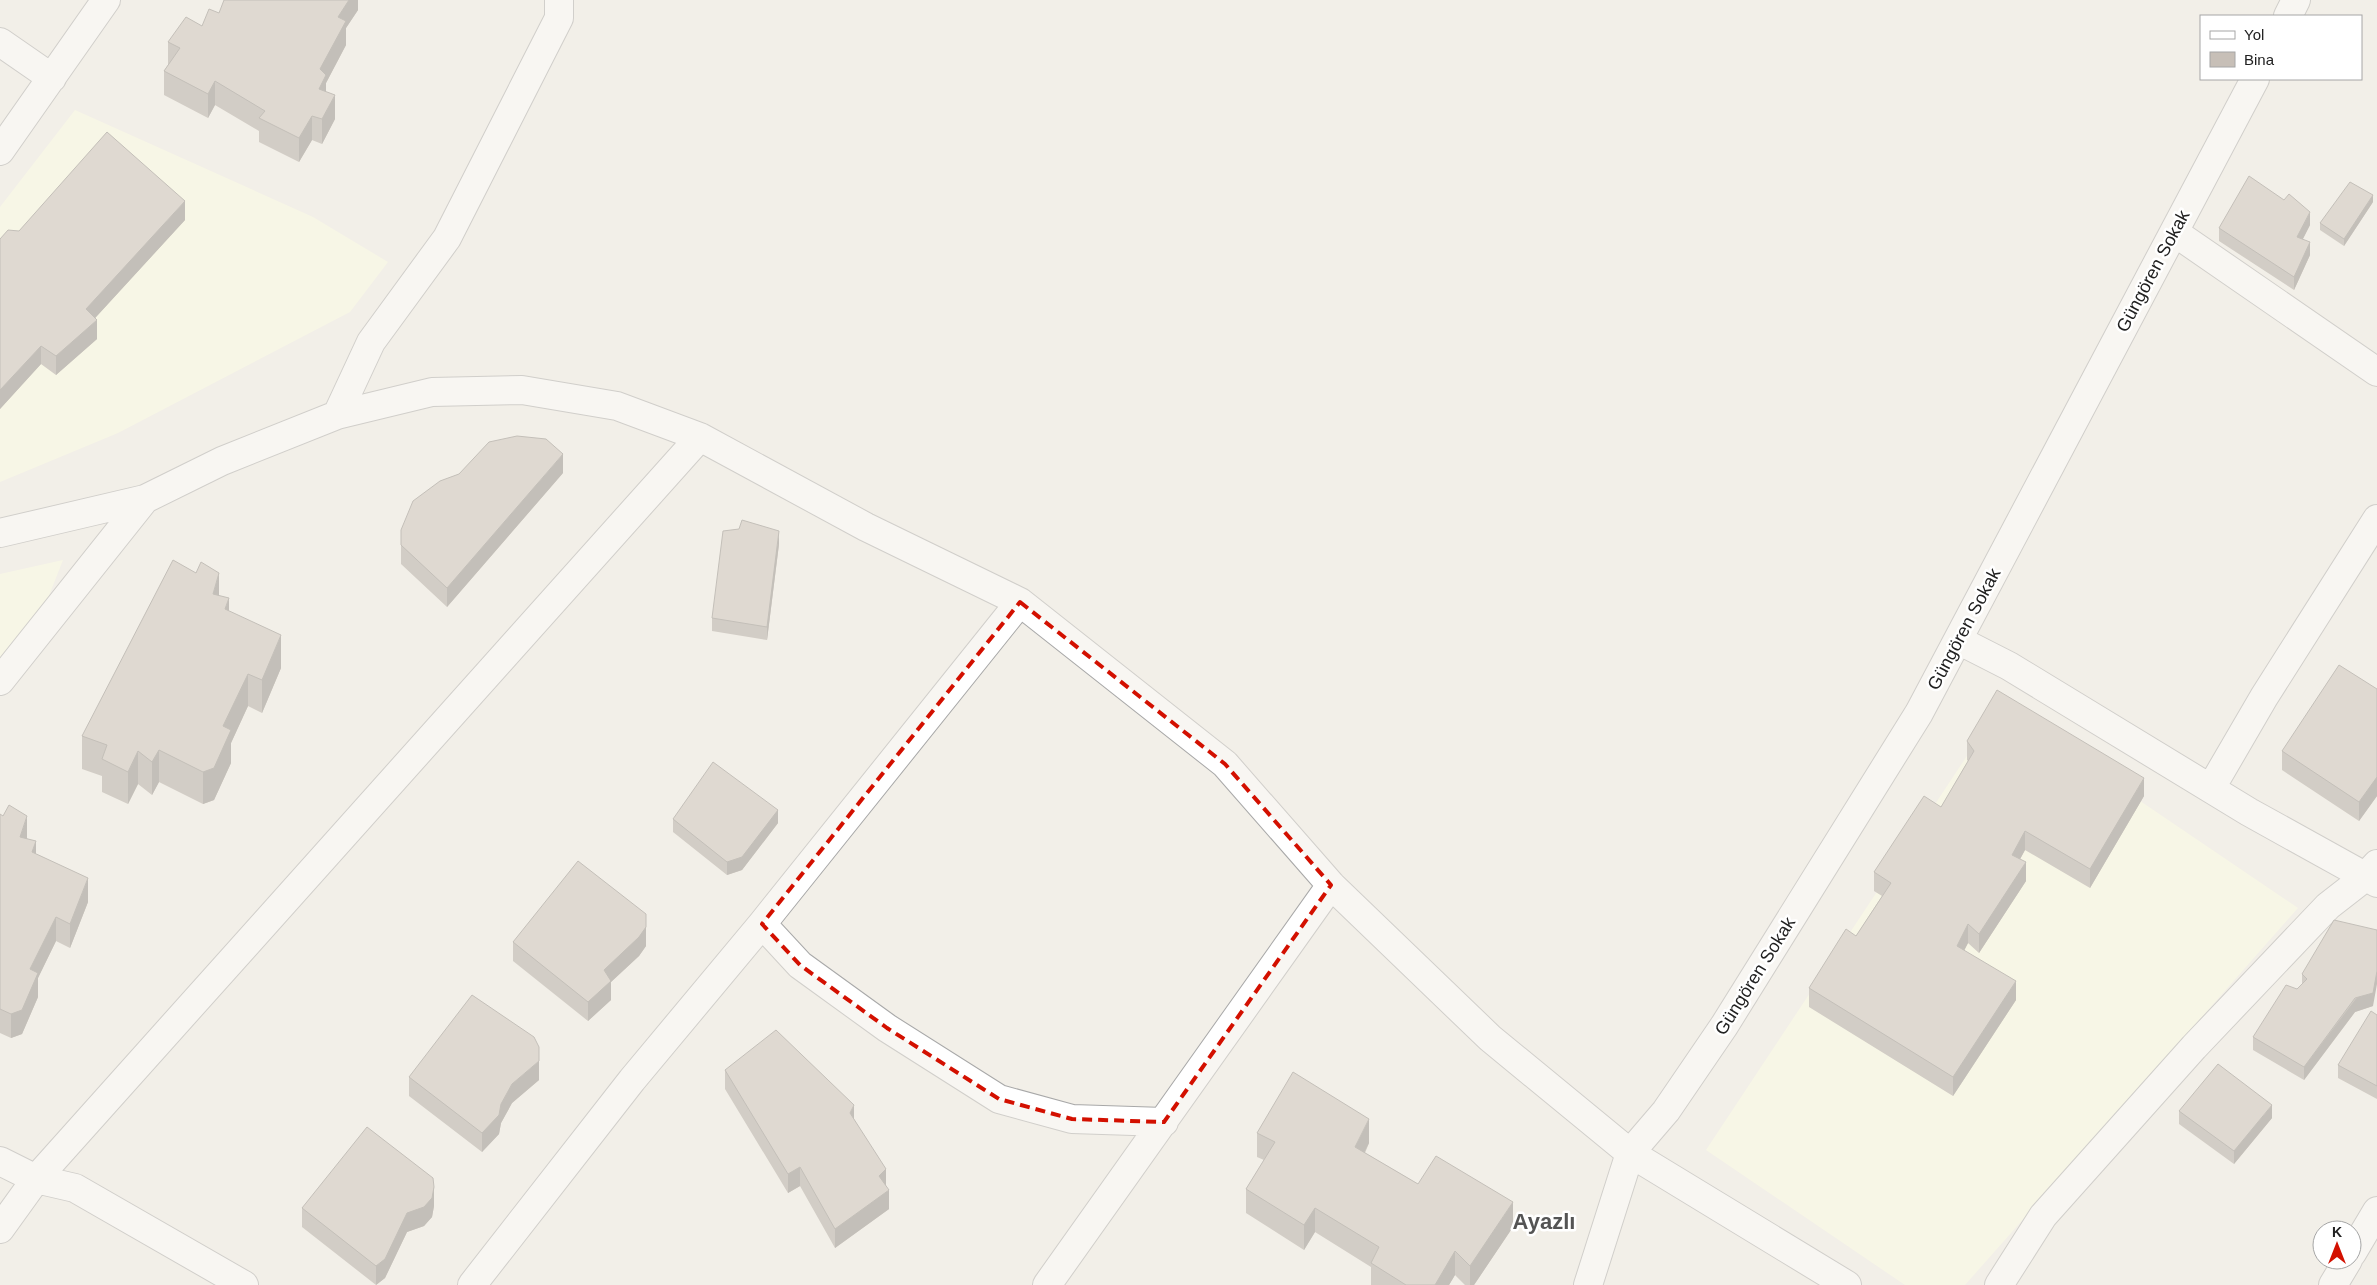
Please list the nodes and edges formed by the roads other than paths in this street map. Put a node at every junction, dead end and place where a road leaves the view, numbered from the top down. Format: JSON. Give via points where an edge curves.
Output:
{"nodes":[{"id":1,"x":106,"y":0,"type":"edge"},
{"id":2,"x":559,"y":0,"type":"edge"},
{"id":3,"x":2296,"y":0,"type":"edge"},
{"id":4,"x":2288,"y":15,"type":"edge"},
{"id":5,"x":0,"y":42,"type":"edge"},
{"id":6,"x":52,"y":78,"type":"junction"},
{"id":7,"x":2254,"y":80,"type":"edge"},
{"id":8,"x":0,"y":151,"type":"edge"},
{"id":9,"x":2174,"y":232,"type":"junction"},
{"id":10,"x":2377,"y":372,"type":"edge"},
{"id":11,"x":337,"y":415,"type":"junction"},
{"id":12,"x":700,"y":437,"type":"junction"},
{"id":13,"x":145,"y":499,"type":"junction"},
{"id":14,"x":2377,"y":519,"type":"edge"},
{"id":15,"x":0,"y":533,"type":"edge"},
{"id":16,"x":1020,"y":602,"type":"junction"},
{"id":17,"x":1958,"y":640,"type":"junction"},
{"id":18,"x":0,"y":681,"type":"edge"},
{"id":19,"x":2211,"y":788,"type":"junction"},
{"id":20,"x":2373,"y":875,"type":"edge"},
{"id":21,"x":1331,"y":885,"type":"junction"},
{"id":22,"x":762,"y":924,"type":"junction"},
{"id":23,"x":1164,"y":1122,"type":"junction"},
{"id":24,"x":1630,"y":1153,"type":"junction"},
{"id":25,"x":0,"y":1161,"type":"edge"},
{"id":26,"x":36,"y":1179,"type":"junction"},
{"id":27,"x":2377,"y":1211,"type":"edge"},
{"id":28,"x":0,"y":1229,"type":"edge"},
{"id":29,"x":2362,"y":1236,"type":"edge"},
{"id":30,"x":2342,"y":1270,"type":"edge"},
{"id":31,"x":244,"y":1285,"type":"edge"},
{"id":32,"x":472,"y":1285,"type":"edge"},
{"id":33,"x":1047,"y":1285,"type":"edge"},
{"id":34,"x":1588,"y":1285,"type":"edge"},
{"id":35,"x":1846,"y":1285,"type":"edge"},
{"id":36,"x":2000,"y":1285,"type":"edge"},
{"id":37,"x":2333,"y":1285,"type":"edge"}],
"edges":[{"from":1,"to":6,"type":"street"},
{"from":2,"to":11,"type":"street","via":[[559,18],[447,238],[371,342]]},
{"from":3,"to":4,"type":"street"},
{"from":5,"to":6,"type":"street"},
{"from":6,"to":8,"type":"street"},
{"from":7,"to":9,"type":"street","name":"Güngören Sokak"},
{"from":9,"to":10,"type":"street"},
{"from":9,"to":17,"type":"street","name":"Güngören Sokak"},
{"from":11,"to":12,"type":"street","via":[[432,392],[522,390],[617,406]]},
{"from":11,"to":13,"type":"street","via":[[222,461]]},
{"from":12,"to":16,"type":"street","via":[[866,526]]},
{"from":12,"to":26,"type":"street"},
{"from":13,"to":15,"type":"street"},
{"from":13,"to":18,"type":"street"},
{"from":14,"to":19,"type":"street","via":[[2264,697]]},
{"from":16,"to":21,"type":"street","via":[[1224,764]]},
{"from":16,"to":22,"type":"street"},
{"from":17,"to":19,"type":"street","via":[[2009,666]]},
{"from":17,"to":24,"type":"street","name":"Güngören Sokak","via":[[1919,713],[1724,1026],[1666,1111]]},
{"from":19,"to":20,"type":"street"},
{"from":20,"to":36,"type":"street","via":[[2322,913],[2194,1047],[2043,1216]]},
{"from":21,"to":23,"type":"street"},
{"from":21,"to":24,"type":"street","via":[[1490,1038]]},
{"from":22,"to":23,"type":"street","via":[[800,965],[887,1028],[999,1099],[1072,1119]]},
{"from":22,"to":32,"type":"street","via":[[632,1080]]},
{"from":23,"to":33,"type":"street"},
{"from":24,"to":34,"type":"street"},
{"from":24,"to":35,"type":"street"},
{"from":25,"to":26,"type":"street"},
{"from":26,"to":28,"type":"street"},
{"from":26,"to":31,"type":"street","via":[[75,1188]]},
{"from":27,"to":29,"type":"street"},
{"from":30,"to":37,"type":"street"}]}
